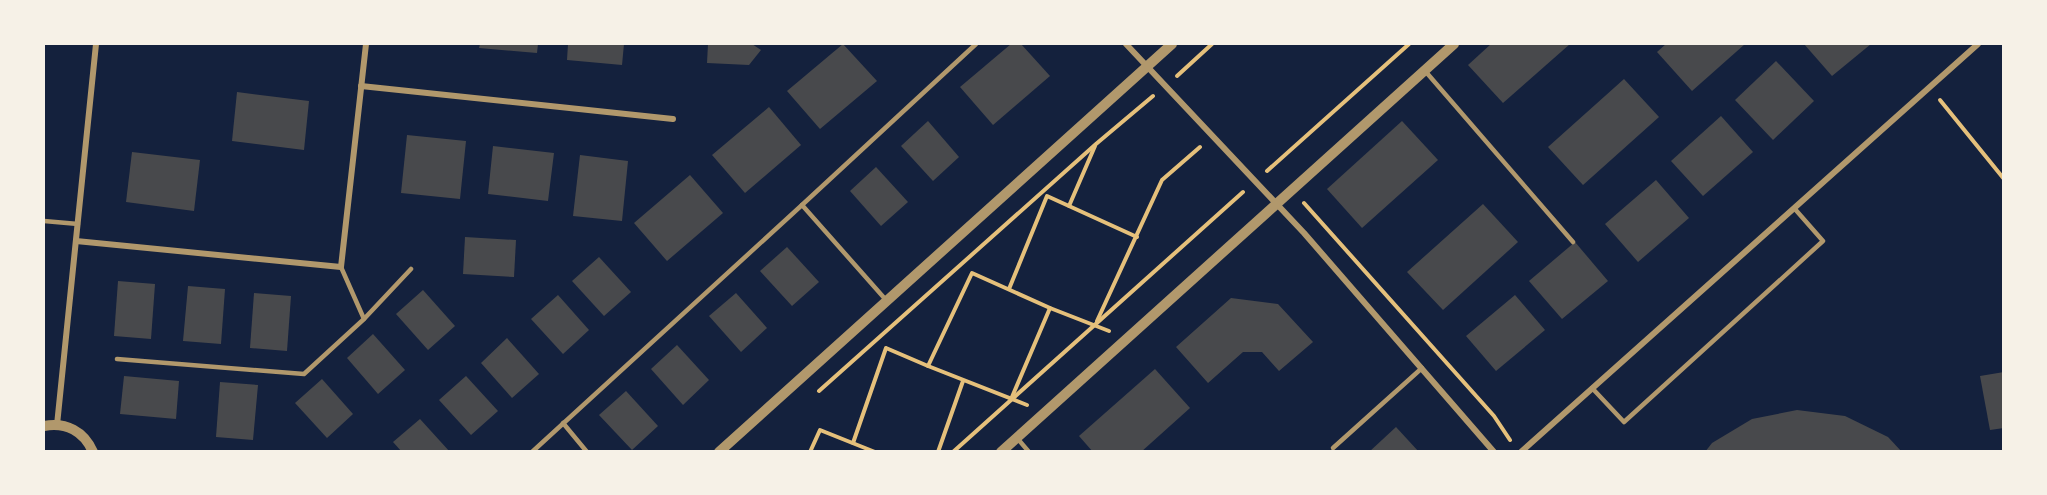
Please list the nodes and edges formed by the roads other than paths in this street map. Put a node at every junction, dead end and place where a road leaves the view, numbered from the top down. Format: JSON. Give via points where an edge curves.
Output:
{"nodes":[{"id":1,"x":96,"y":44,"type":"edge"},
{"id":2,"x":366,"y":44,"type":"edge"},
{"id":3,"x":976,"y":44,"type":"edge"},
{"id":4,"x":1126,"y":44,"type":"edge"},
{"id":5,"x":1172,"y":44,"type":"edge"},
{"id":6,"x":1454,"y":44,"type":"edge"},
{"id":7,"x":1978,"y":44,"type":"edge"},
{"id":8,"x":1147,"y":66,"type":"junction"},
{"id":9,"x":1425,"y":70,"type":"junction"},
{"id":10,"x":361,"y":86,"type":"junction"},
{"id":11,"x":674,"y":119,"type":"dead end"},
{"id":12,"x":1276,"y":203,"type":"junction"},
{"id":13,"x":802,"y":206,"type":"junction"},
{"id":14,"x":1794,"y":208,"type":"junction"},
{"id":15,"x":44,"y":221,"type":"edge"},
{"id":16,"x":78,"y":224,"type":"junction"},
{"id":17,"x":76,"y":242,"type":"junction"},
{"id":18,"x":1574,"y":242,"type":"dead end"},
{"id":19,"x":340,"y":267,"type":"junction"},
{"id":20,"x":411,"y":269,"type":"dead end"},
{"id":21,"x":886,"y":301,"type":"junction"},
{"id":22,"x":364,"y":319,"type":"junction"},
{"id":23,"x":117,"y":359,"type":"dead end"},
{"id":24,"x":1422,"y":368,"type":"junction"},
{"id":25,"x":1592,"y":388,"type":"junction"},
{"id":26,"x":563,"y":423,"type":"junction"},
{"id":27,"x":57,"y":425,"type":"junction"},
{"id":28,"x":44,"y":426,"type":"edge"},
{"id":29,"x":1017,"y":437,"type":"junction"},
{"id":30,"x":1333,"y":448,"type":"dead end"},
{"id":31,"x":93,"y":452,"type":"edge"},
{"id":32,"x":532,"y":452,"type":"edge"},
{"id":33,"x":587,"y":452,"type":"edge"},
{"id":34,"x":719,"y":452,"type":"edge"},
{"id":35,"x":1000,"y":452,"type":"edge"},
{"id":36,"x":1029,"y":452,"type":"edge"},
{"id":37,"x":1494,"y":452,"type":"edge"},
{"id":38,"x":1521,"y":452,"type":"edge"}],
"edges":[{"from":1,"to":16,"type":"street"},
{"from":2,"to":10,"type":"street"},
{"from":3,"to":13,"type":"lane"},
{"from":4,"to":8,"type":"street"},
{"from":5,"to":8,"type":"street"},
{"from":6,"to":9,"type":"street"},
{"from":7,"to":14,"type":"street"},
{"from":8,"to":12,"type":"street"},
{"from":8,"to":21,"type":"street"},
{"from":9,"to":12,"type":"street"},
{"from":9,"to":18,"type":"lane"},
{"from":10,"to":11,"type":"street"},
{"from":10,"to":19,"type":"street"},
{"from":12,"to":24,"type":"street"},
{"from":12,"to":29,"type":"street"},
{"from":13,"to":21,"type":"lane"},
{"from":13,"to":26,"type":"lane"},
{"from":14,"to":25,"type":"street"},
{"from":14,"to":25,"type":"lane","via":[[1823,241],[1624,422]]},
{"from":15,"to":16,"type":"lane"},
{"from":16,"to":17,"type":"street"},
{"from":17,"to":19,"type":"street"},
{"from":17,"to":27,"type":"street"},
{"from":19,"to":22,"type":"lane"},
{"from":20,"to":22,"type":"lane"},
{"from":21,"to":34,"type":"street"},
{"from":22,"to":23,"type":"lane","via":[[304,374]]},
{"from":24,"to":30,"type":"lane"},
{"from":24,"to":37,"type":"street"},
{"from":25,"to":38,"type":"street"},
{"from":26,"to":32,"type":"lane"},
{"from":26,"to":33,"type":"lane"},
{"from":27,"to":28,"type":"street"},
{"from":27,"to":31,"type":"street","via":[[76,431]]},
{"from":29,"to":35,"type":"street"},
{"from":29,"to":36,"type":"lane"}]}
